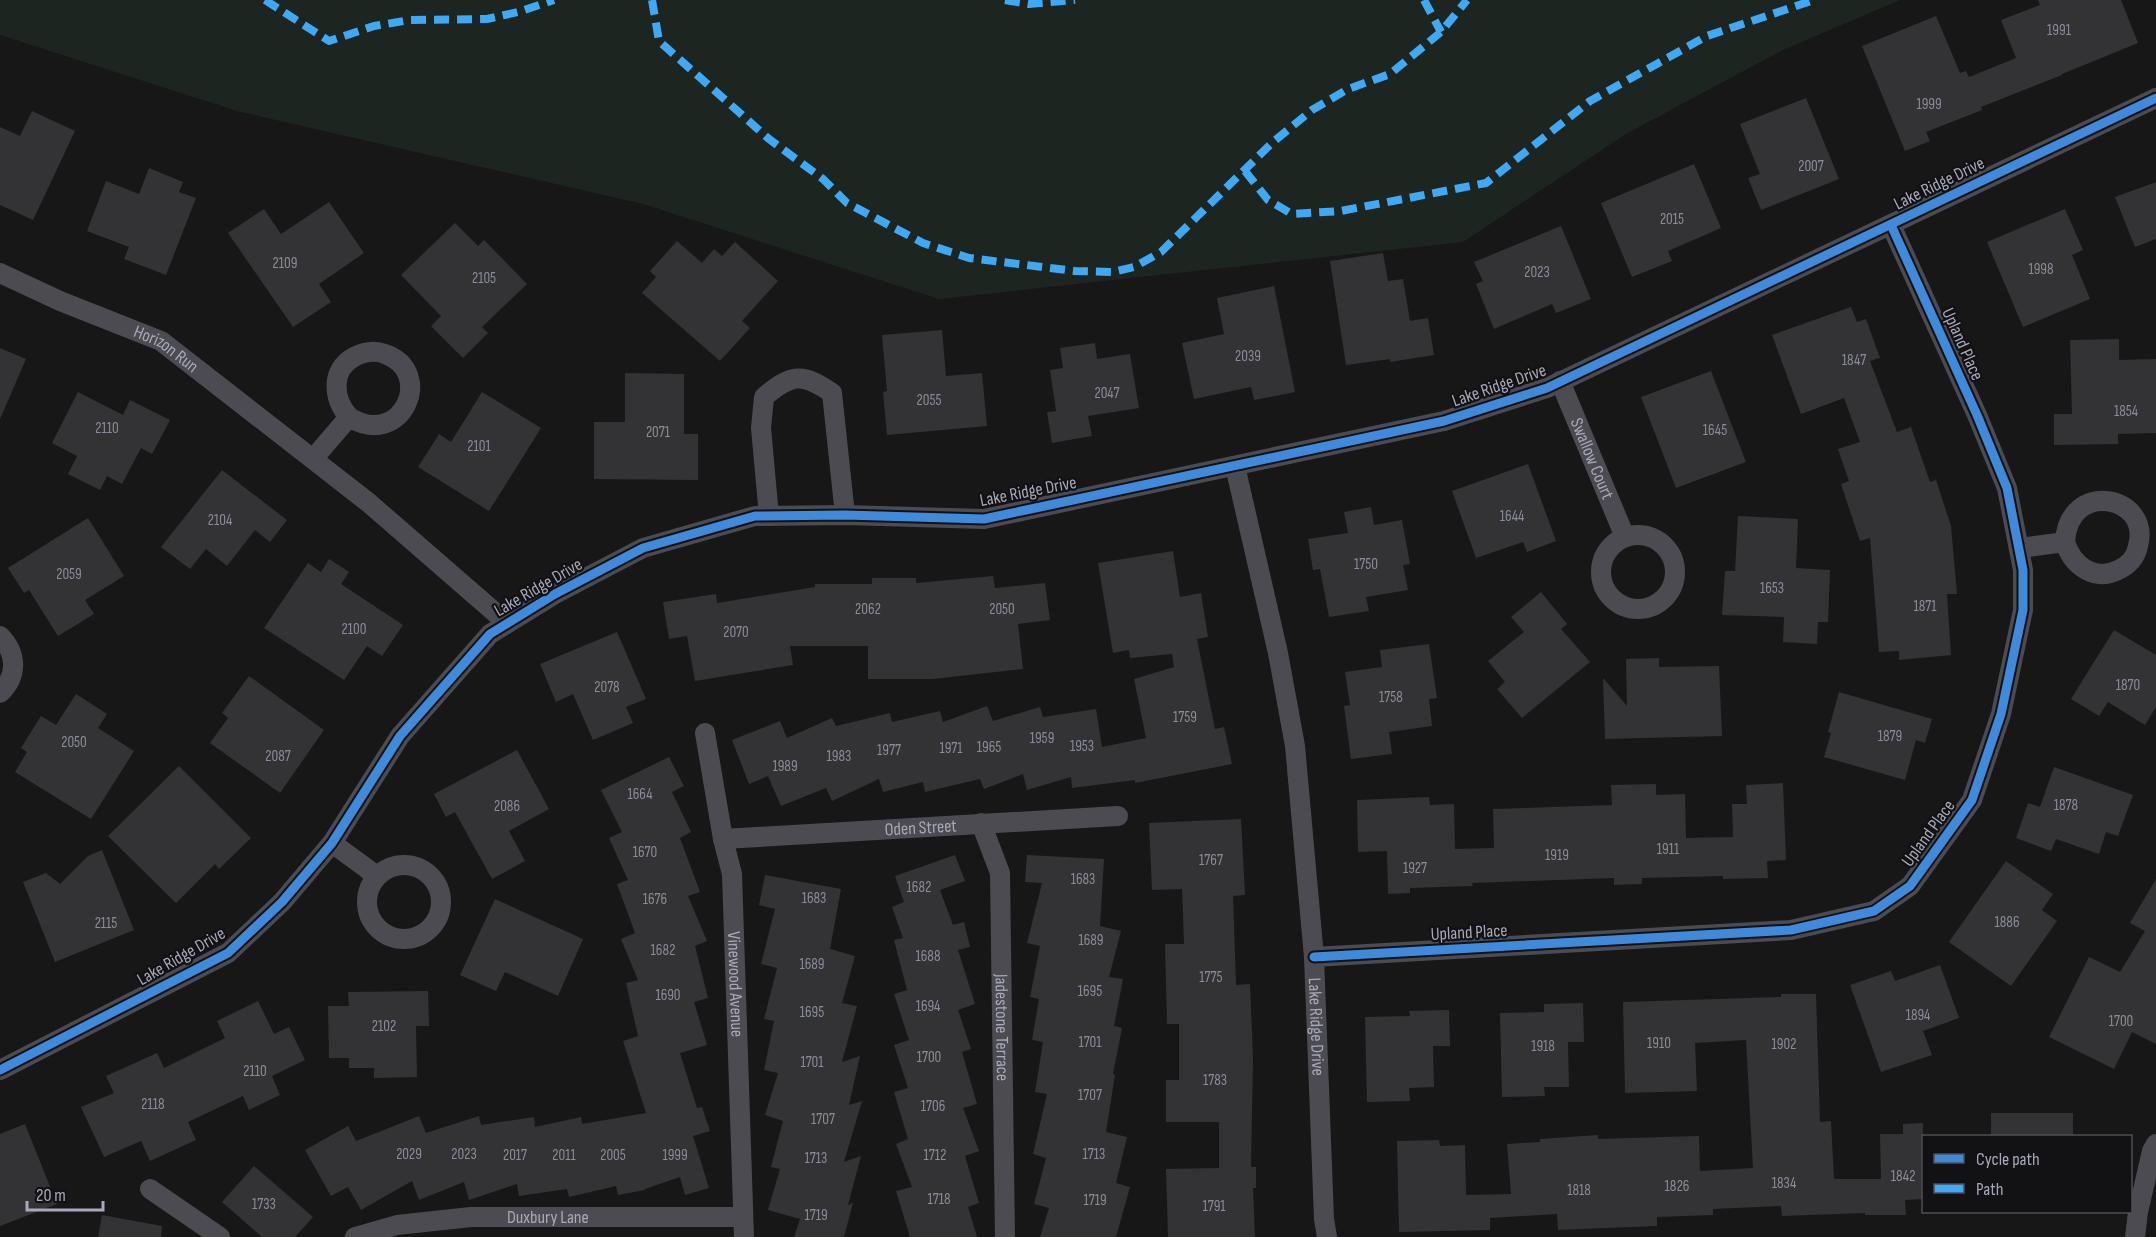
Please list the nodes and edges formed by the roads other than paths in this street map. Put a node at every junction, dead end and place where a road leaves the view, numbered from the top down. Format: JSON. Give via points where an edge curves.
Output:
{"nodes":[{"id":1,"x":2156,"y":98,"type":"edge"},
{"id":2,"x":1891,"y":225,"type":"junction"},
{"id":3,"x":0,"y":273,"type":"edge"},
{"id":4,"x":1560,"y":381,"type":"junction"},
{"id":5,"x":349,"y":417,"type":"dead end"},
{"id":6,"x":313,"y":459,"type":"junction"},
{"id":7,"x":1235,"y":466,"type":"junction"},
{"id":8,"x":845,"y":515,"type":"junction"},
{"id":9,"x":769,"y":516,"type":"junction"},
{"id":10,"x":1625,"y":537,"type":"dead end"},
{"id":11,"x":2066,"y":542,"type":"dead end"},
{"id":12,"x":2020,"y":548,"type":"junction"},
{"id":13,"x":507,"y":623,"type":"junction"},
{"id":14,"x":0,"y":636,"type":"edge"},
{"id":15,"x":0,"y":693,"type":"edge"},
{"id":16,"x":705,"y":734,"type":"dead end"},
{"id":17,"x":1118,"y":816,"type":"dead end"},
{"id":18,"x":981,"y":824,"type":"junction"},
{"id":19,"x":723,"y":839,"type":"junction"},
{"id":20,"x":332,"y":843,"type":"junction"},
{"id":21,"x":377,"y":876,"type":"dead end"},
{"id":22,"x":1314,"y":957,"type":"junction"},
{"id":23,"x":0,"y":1070,"type":"edge"},
{"id":24,"x":2156,"y":1144,"type":"edge"},
{"id":25,"x":150,"y":1189,"type":"dead end"},
{"id":26,"x":743,"y":1217,"type":"junction"},
{"id":27,"x":220,"y":1237,"type":"edge"},
{"id":28,"x":355,"y":1237,"type":"edge"},
{"id":29,"x":744,"y":1237,"type":"edge"},
{"id":30,"x":1005,"y":1237,"type":"edge"},
{"id":31,"x":1327,"y":1237,"type":"edge"},
{"id":32,"x":2135,"y":1237,"type":"edge"}],
"edges":[{"from":1,"to":2,"type":"street","name":"Lake Ridge Drive"},
{"from":2,"to":4,"type":"street","name":"Lake Ridge Drive"},
{"from":2,"to":12,"type":"street","name":"Upland Place","via":[[2007,488]]},
{"from":3,"to":6,"type":"street","name":"Horizon Run","via":[[161,341]]},
{"from":4,"to":7,"type":"street","name":"Lake Ridge Drive","via":[[1444,421]]},
{"from":4,"to":10,"type":"street","name":"Swallow Court"},
{"from":5,"to":6,"type":"street"},
{"from":6,"to":13,"type":"street","name":"Horizon Run"},
{"from":7,"to":8,"type":"street","name":"Lake Ridge Drive","via":[[984,519]]},
{"from":7,"to":22,"type":"street","name":"Lake Ridge Drive","via":[[1295,746]]},
{"from":8,"to":9,"type":"street","name":"Lake Ridge Drive"},
{"from":8,"to":9,"type":"street","via":[[832,393],[813,380],[797,378],[778,385],[764,397],[761,428]]},
{"from":9,"to":13,"type":"street","name":"Lake Ridge Drive","via":[[755,516],[643,548]]},
{"from":11,"to":12,"type":"street"},
{"from":12,"to":22,"type":"street","name":"Upland Place","via":[[2023,610],[2001,714],[1972,800],[1910,886],[1874,911],[1791,930]]},
{"from":13,"to":20,"type":"street","name":"Lake Ridge Drive","via":[[490,634],[400,736]]},
{"from":14,"to":15,"type":"street","via":[[10,650],[13,670],[10,682]]},
{"from":16,"to":19,"type":"street","name":"Vinewood Avenue"},
{"from":17,"to":18,"type":"street","name":"Oden Street"},
{"from":18,"to":19,"type":"street","name":"Oden Street"},
{"from":18,"to":30,"type":"street","name":"Jadestone Terrace","via":[[1000,873]]},
{"from":19,"to":26,"type":"street","name":"Vinewood Avenue","via":[[732,874]]},
{"from":20,"to":21,"type":"street"},
{"from":20,"to":23,"type":"street","name":"Lake Ridge Drive","via":[[282,902],[228,953]]},
{"from":22,"to":31,"type":"street","name":"Lake Ridge Drive"},
{"from":24,"to":32,"type":"street"},
{"from":25,"to":27,"type":"street"},
{"from":26,"to":28,"type":"street","name":"Duxbury Lane","via":[[471,1217],[397,1225]]},
{"from":26,"to":29,"type":"street","name":"Vinewood Avenue"}]}
